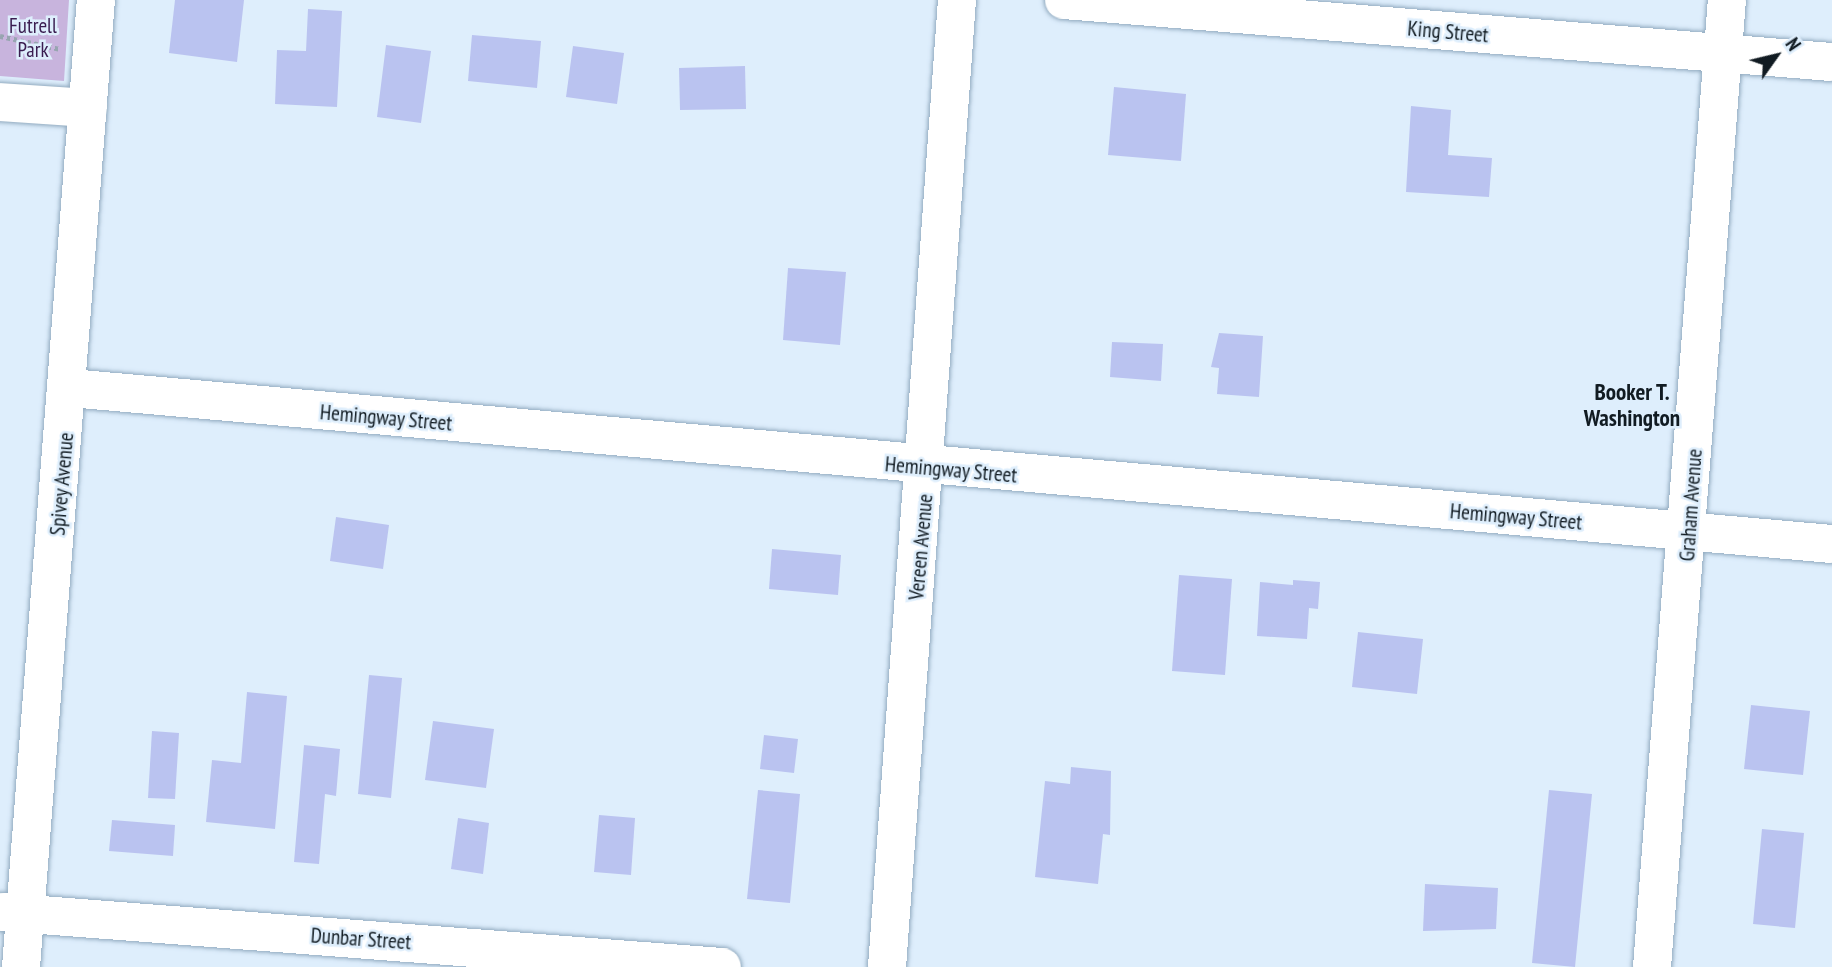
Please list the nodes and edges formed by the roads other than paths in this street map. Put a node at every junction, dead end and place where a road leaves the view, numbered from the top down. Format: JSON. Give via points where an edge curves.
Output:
{"nodes":[{"id":1,"x":96,"y":0,"type":"edge"},
{"id":2,"x":957,"y":0,"type":"edge"},
{"id":3,"x":1063,"y":0,"type":"edge"},
{"id":4,"x":1727,"y":0,"type":"edge"},
{"id":5,"x":1723,"y":55,"type":"junction"},
{"id":6,"x":1832,"y":62,"type":"edge"},
{"id":7,"x":0,"y":102,"type":"edge"},
{"id":8,"x":88,"y":108,"type":"junction"},
{"id":9,"x":70,"y":388,"type":"junction"},
{"id":10,"x":927,"y":468,"type":"junction"},
{"id":11,"x":1690,"y":532,"type":"junction"},
{"id":12,"x":1832,"y":544,"type":"edge"},
{"id":13,"x":13,"y":913,"type":"edge"},
{"id":14,"x":22,"y":967,"type":"edge"},
{"id":15,"x":722,"y":967,"type":"edge"},
{"id":16,"x":887,"y":967,"type":"edge"},
{"id":17,"x":1652,"y":967,"type":"edge"}],
"edges":[{"from":1,"to":8,"type":"street","name":"Spivey Avenue"},
{"from":2,"to":10,"type":"street","name":"Vereen Avenue"},
{"from":3,"to":5,"type":"street","name":"King Street"},
{"from":4,"to":5,"type":"street","name":"Graham Avenue"},
{"from":5,"to":6,"type":"street","name":"King Street"},
{"from":5,"to":11,"type":"street","name":"Graham Avenue"},
{"from":7,"to":8,"type":"street"},
{"from":8,"to":9,"type":"street","name":"Spivey Avenue"},
{"from":9,"to":10,"type":"street","name":"Hemingway Street"},
{"from":9,"to":13,"type":"street","name":"Spivey Avenue"},
{"from":10,"to":11,"type":"street","name":"Hemingway Street"},
{"from":10,"to":16,"type":"street","name":"Vereen Avenue"},
{"from":11,"to":12,"type":"street","name":"Hemingway Street"},
{"from":11,"to":17,"type":"street","name":"Graham Avenue"},
{"from":13,"to":14,"type":"street","name":"Spivey Avenue"},
{"from":13,"to":15,"type":"street","name":"Dunbar Street"}]}
